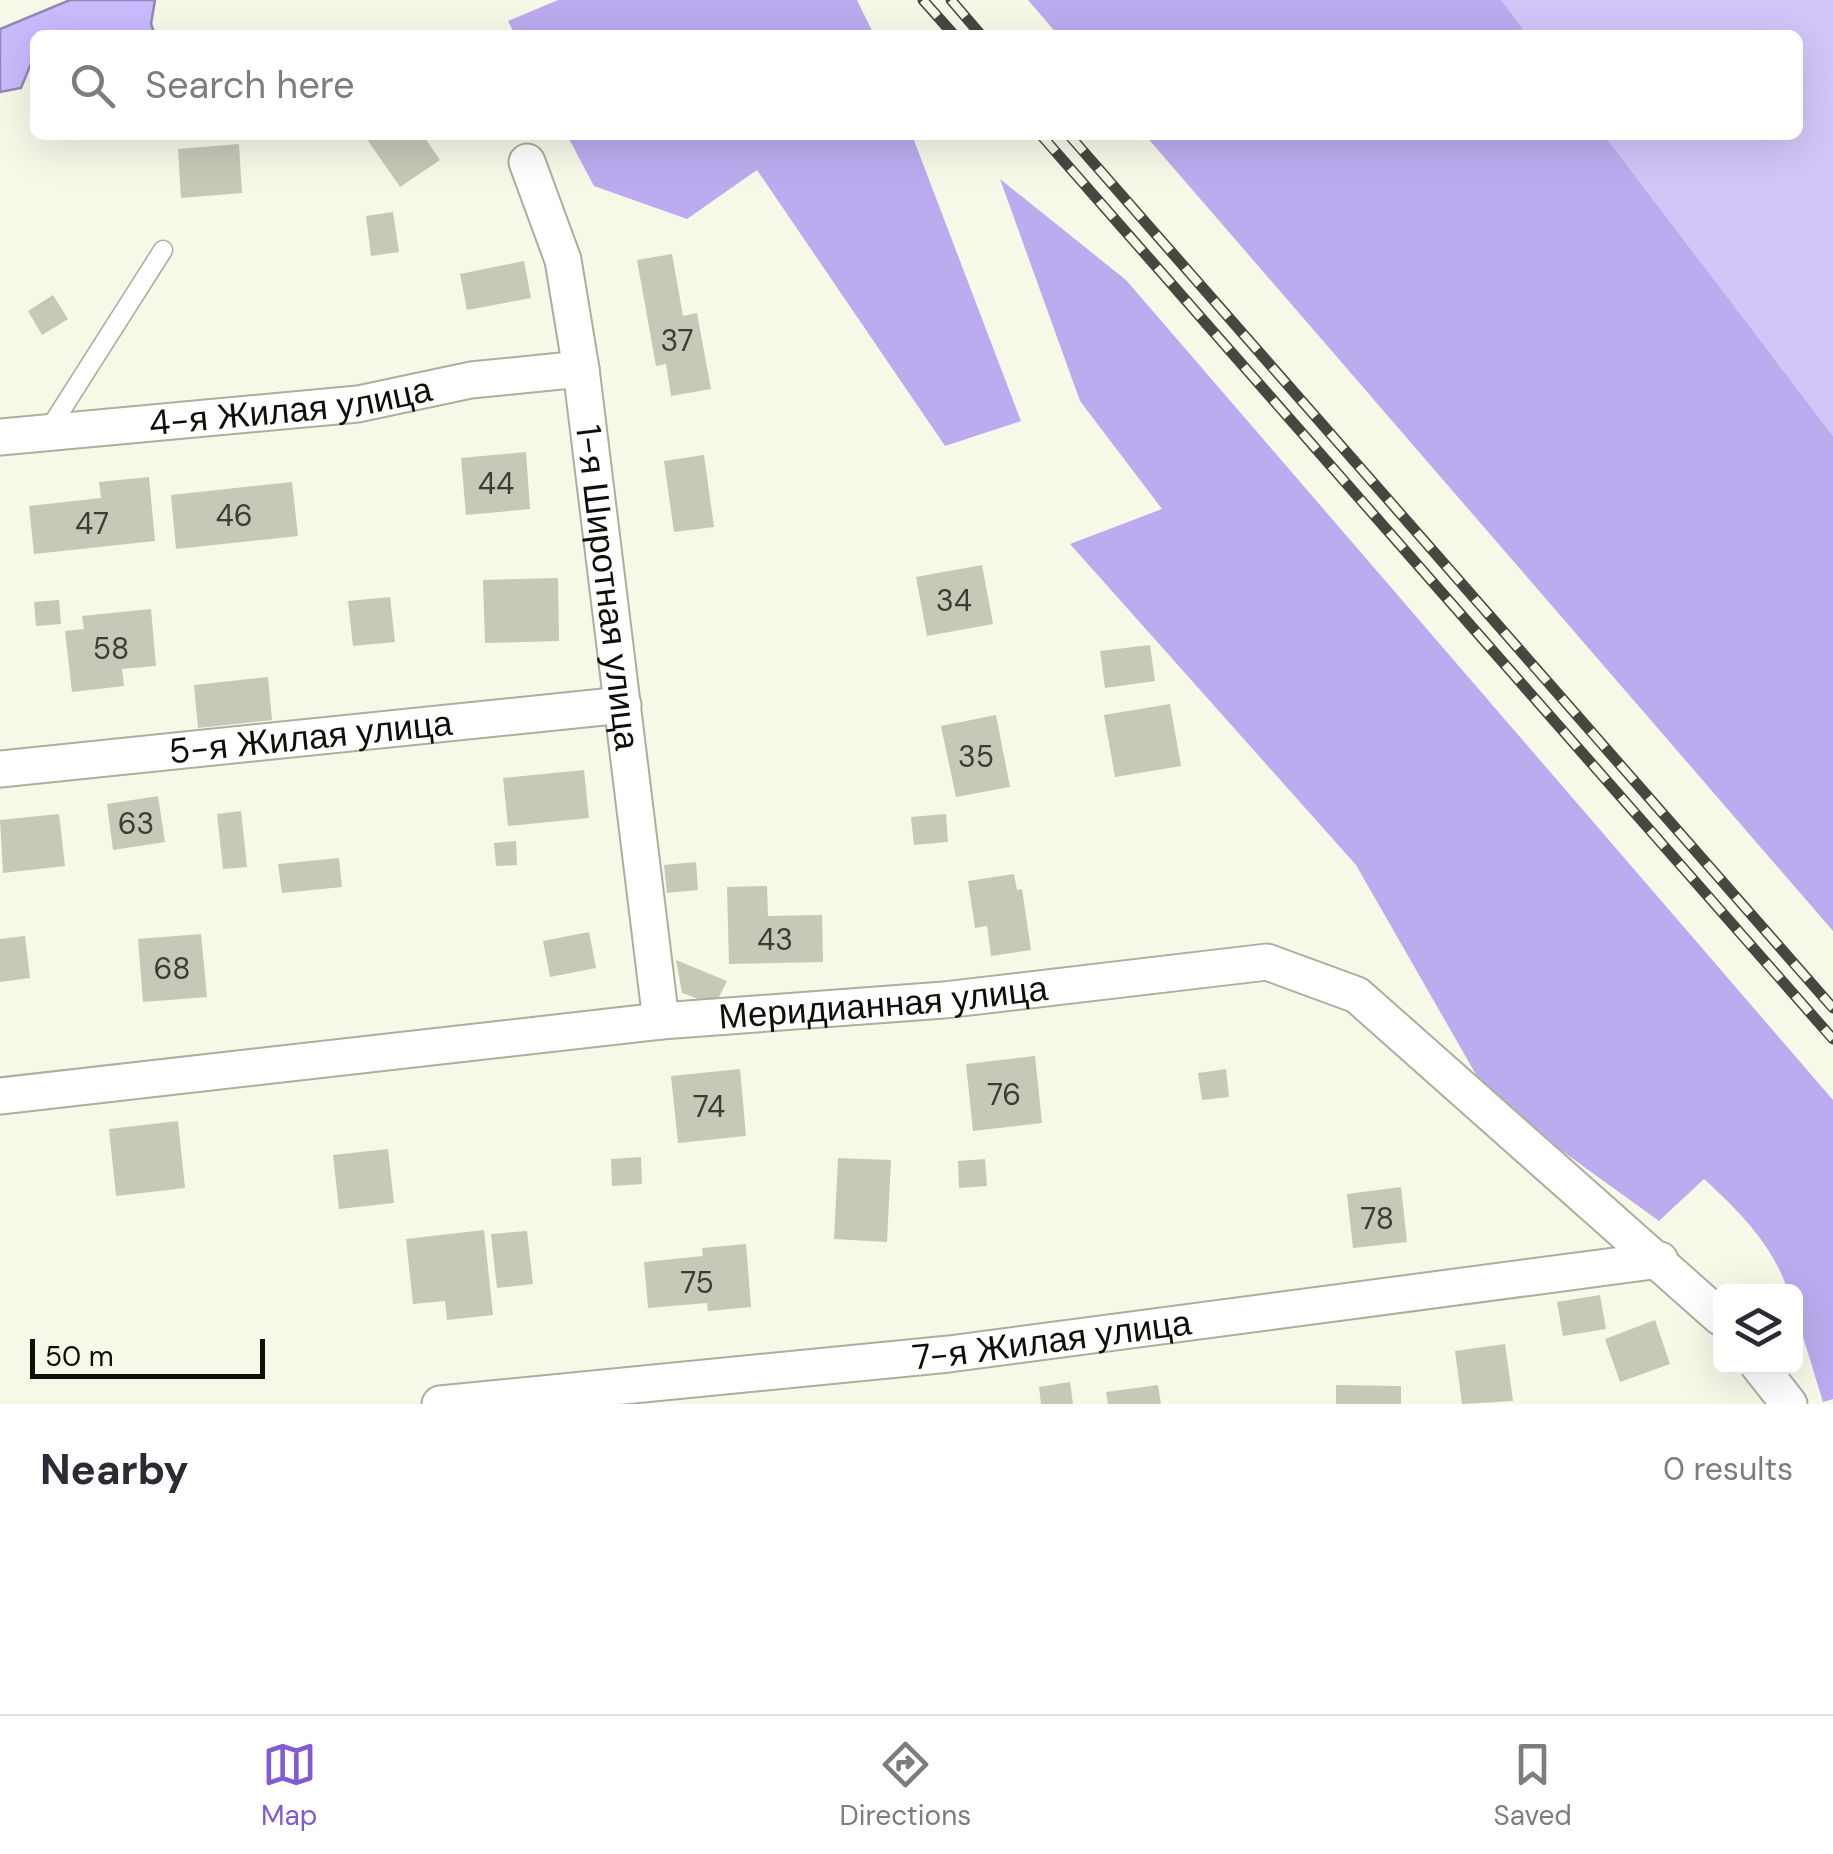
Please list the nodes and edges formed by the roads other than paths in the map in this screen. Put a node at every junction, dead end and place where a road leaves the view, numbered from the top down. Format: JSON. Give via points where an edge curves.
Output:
{"nodes":[{"id":1,"x":527,"y":162,"type":"dead end"},
{"id":2,"x":163,"y":250,"type":"dead end"},
{"id":3,"x":581,"y":369,"type":"junction"},
{"id":4,"x":47,"y":433,"type":"junction"},
{"id":5,"x":0,"y":437,"type":"edge"},
{"id":6,"x":623,"y":705,"type":"junction"},
{"id":7,"x":0,"y":769,"type":"edge"},
{"id":8,"x":660,"y":1021,"type":"junction"},
{"id":9,"x":0,"y":1096,"type":"edge"},
{"id":10,"x":1660,"y":1260,"type":"junction"},
{"id":11,"x":1713,"y":1311,"type":"edge"},
{"id":12,"x":1765,"y":1374,"type":"edge"},
{"id":13,"x":440,"y":1404,"type":"edge"},
{"id":14,"x":1789,"y":1404,"type":"edge"}],
"edges":[{"from":1,"to":3,"type":"street","name":"1-я Широтная улица","via":[[563,260]]},
{"from":2,"to":4,"type":"lane"},
{"from":3,"to":4,"type":"street","name":"4-я Жилая улица","via":[[471,380],[358,404]]},
{"from":3,"to":6,"type":"street","name":"1-я Широтная улица"},
{"from":4,"to":5,"type":"street","name":"4-я Жилая улица"},
{"from":6,"to":7,"type":"street","name":"5-я Жилая улица"},
{"from":6,"to":8,"type":"street","name":"1-я Широтная улица"},
{"from":8,"to":9,"type":"street","name":"Меридианная улица"},
{"from":8,"to":10,"type":"street","name":"Меридианная улица","via":[[944,1000],[1267,962],[1357,996]]},
{"from":10,"to":11,"type":"street","name":"Меридианная улица"},
{"from":10,"to":13,"type":"street","name":"7-я Жилая улица","via":[[950,1354]]},
{"from":12,"to":14,"type":"street"}]}
